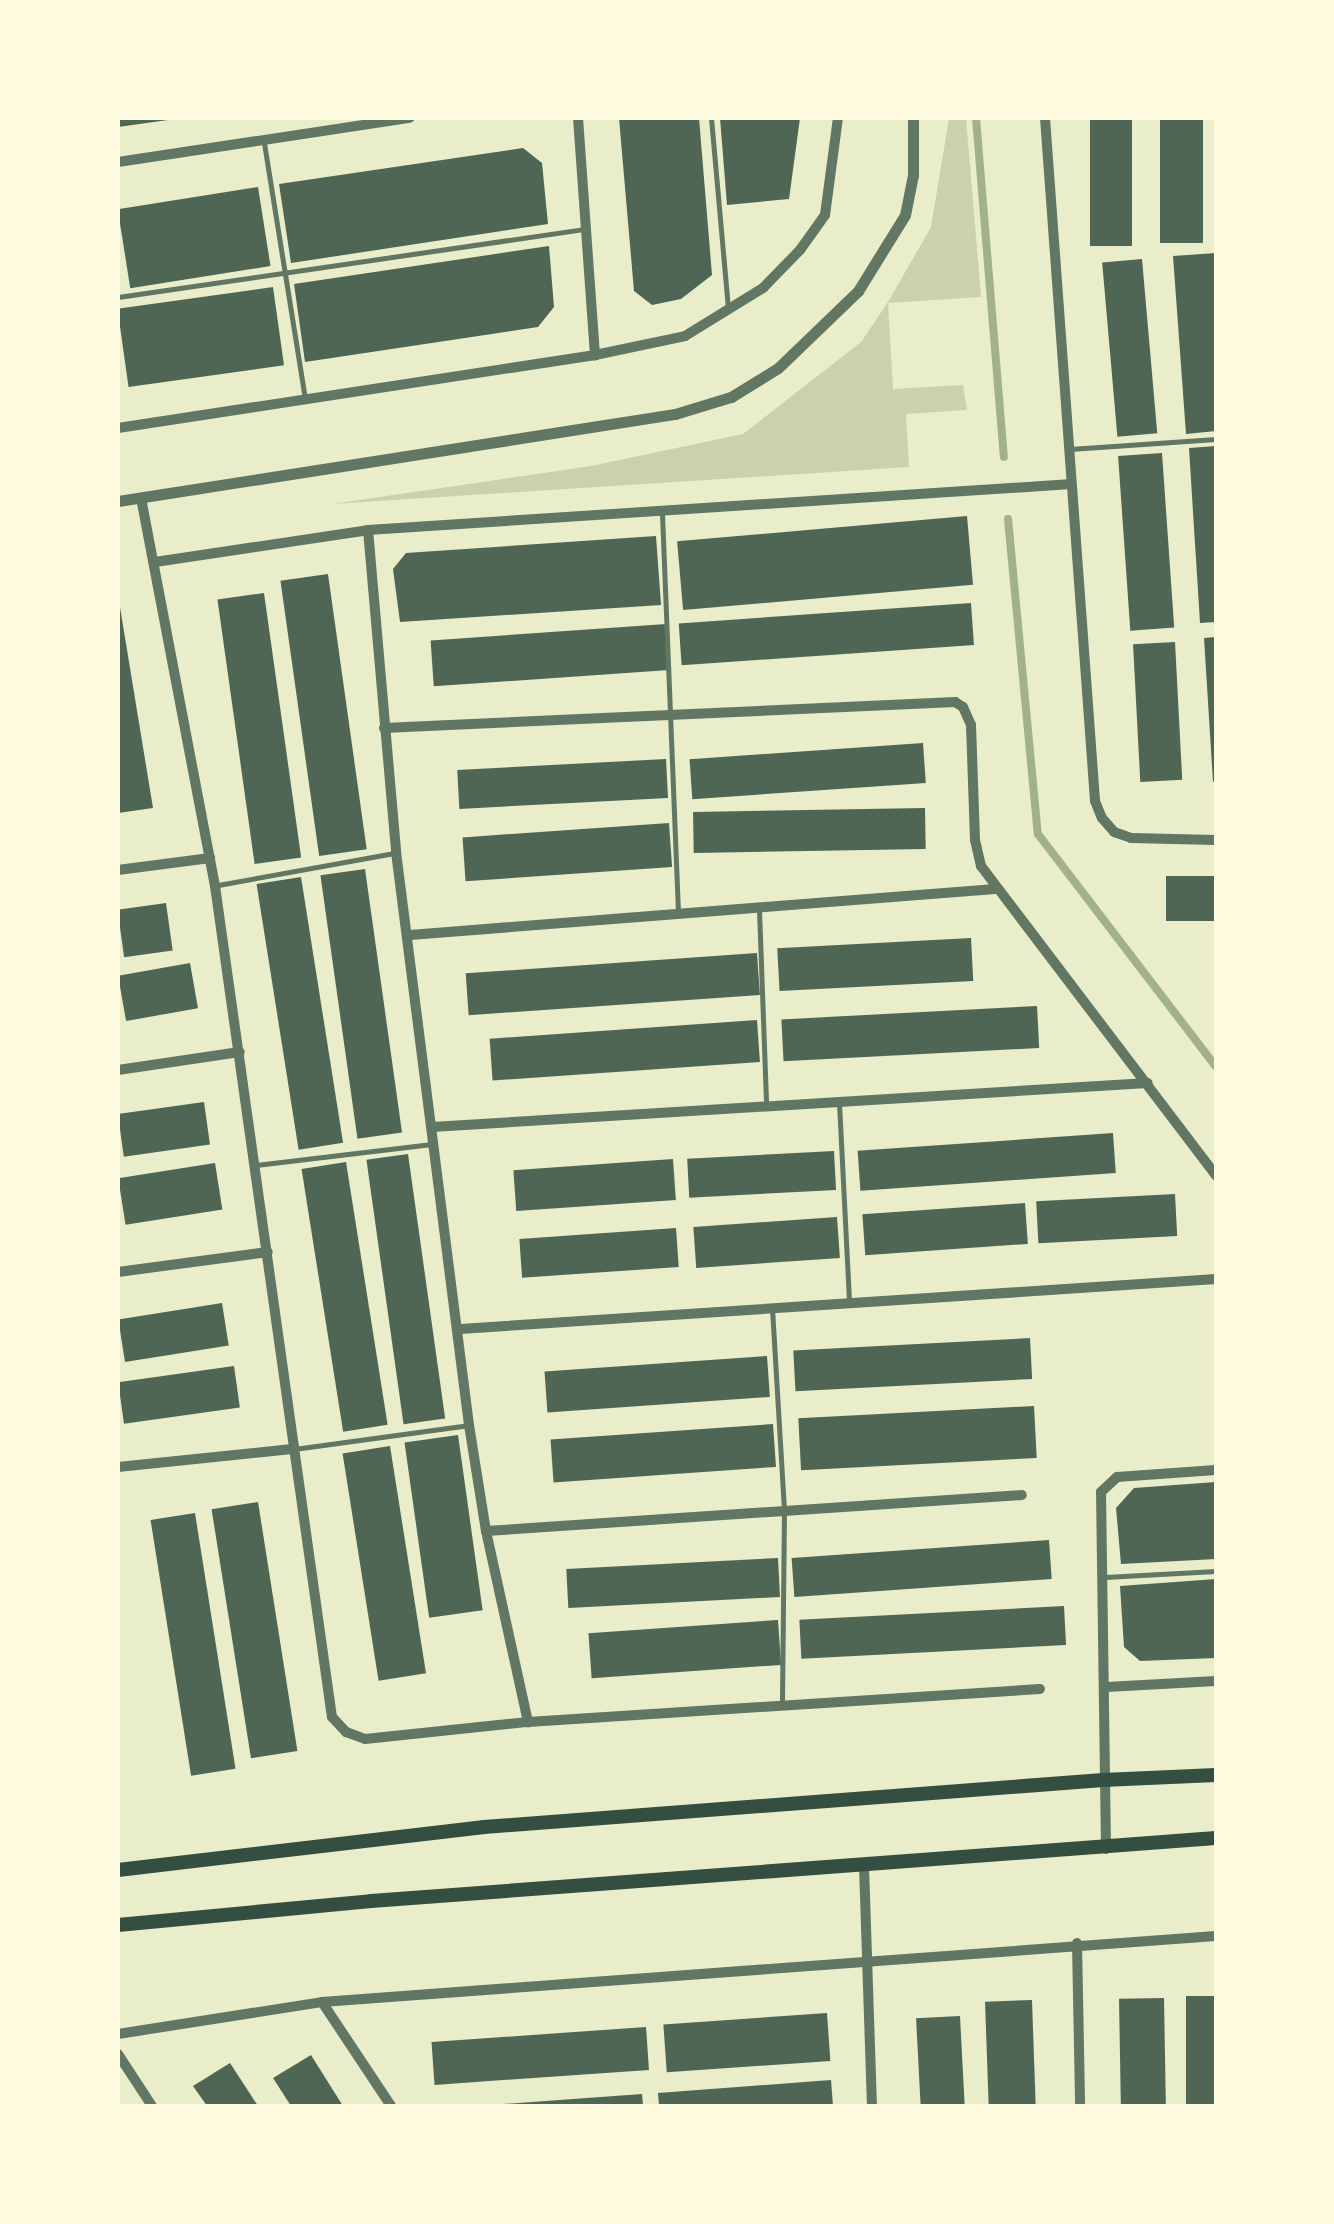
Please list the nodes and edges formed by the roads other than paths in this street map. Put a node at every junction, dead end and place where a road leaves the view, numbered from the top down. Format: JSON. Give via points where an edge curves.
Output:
{"nodes":[{"id":1,"x":410,"y":118,"type":"edge"},
{"id":2,"x":578,"y":118,"type":"edge"},
{"id":3,"x":711,"y":118,"type":"edge"},
{"id":4,"x":838,"y":118,"type":"edge"},
{"id":5,"x":913,"y":118,"type":"edge"},
{"id":6,"x":1045,"y":118,"type":"edge"},
{"id":7,"x":330,"y":124,"type":"edge"},
{"id":8,"x":263,"y":140,"type":"junction"},
{"id":9,"x":118,"y":162,"type":"edge"},
{"id":10,"x":587,"y":228,"type":"junction"},
{"id":11,"x":284,"y":272,"type":"junction"},
{"id":12,"x":118,"y":296,"type":"edge"},
{"id":13,"x":729,"y":312,"type":"junction"},
{"id":14,"x":596,"y":354,"type":"junction"},
{"id":15,"x":305,"y":400,"type":"junction"},
{"id":16,"x":118,"y":428,"type":"edge"},
{"id":17,"x":1216,"y":440,"type":"edge"},
{"id":18,"x":1068,"y":450,"type":"junction"},
{"id":19,"x":1071,"y":484,"type":"junction"},
{"id":20,"x":140,"y":498,"type":"junction"},
{"id":21,"x":118,"y":501,"type":"edge"},
{"id":22,"x":662,"y":514,"type":"junction"},
{"id":23,"x":368,"y":530,"type":"junction"},
{"id":24,"x":155,"y":562,"type":"junction"},
{"id":25,"x":671,"y":714,"type":"junction"},
{"id":26,"x":384,"y":728,"type":"junction"},
{"id":27,"x":1216,"y":840,"type":"edge"},
{"id":28,"x":396,"y":852,"type":"junction"},
{"id":29,"x":210,"y":858,"type":"junction"},
{"id":30,"x":118,"y":870,"type":"edge"},
{"id":31,"x":214,"y":886,"type":"junction"},
{"id":32,"x":996,"y":889,"type":"junction"},
{"id":33,"x":758,"y":907,"type":"junction"},
{"id":34,"x":678,"y":912,"type":"junction"},
{"id":35,"x":410,"y":935,"type":"junction"},
{"id":36,"x":240,"y":1052,"type":"junction"},
{"id":37,"x":118,"y":1070,"type":"edge"},
{"id":38,"x":1148,"y":1083,"type":"junction"},
{"id":39,"x":839,"y":1102,"type":"junction"},
{"id":40,"x":766,"y":1107,"type":"junction"},
{"id":41,"x":432,"y":1128,"type":"junction"},
{"id":42,"x":434,"y":1144,"type":"junction"},
{"id":43,"x":256,"y":1165,"type":"junction"},
{"id":44,"x":1216,"y":1176,"type":"edge"},
{"id":45,"x":268,"y":1252,"type":"junction"},
{"id":46,"x":118,"y":1272,"type":"edge"},
{"id":47,"x":1216,"y":1280,"type":"edge"},
{"id":48,"x":848,"y":1302,"type":"junction"},
{"id":49,"x":772,"y":1307,"type":"junction"},
{"id":50,"x":460,"y":1330,"type":"junction"},
{"id":51,"x":469,"y":1425,"type":"junction"},
{"id":52,"x":292,"y":1449,"type":"junction"},
{"id":53,"x":118,"y":1467,"type":"edge"},
{"id":54,"x":1216,"y":1470,"type":"edge"},
{"id":55,"x":1022,"y":1495,"type":"dead end"},
{"id":56,"x":784,"y":1510,"type":"junction"},
{"id":57,"x":486,"y":1531,"type":"junction"},
{"id":58,"x":1216,"y":1572,"type":"edge"},
{"id":59,"x":1102,"y":1578,"type":"junction"},
{"id":60,"x":1216,"y":1681,"type":"edge"},
{"id":61,"x":1107,"y":1687,"type":"junction"},
{"id":62,"x":1040,"y":1689,"type":"dead end"},
{"id":63,"x":782,"y":1705,"type":"junction"},
{"id":64,"x":528,"y":1722,"type":"junction"},
{"id":65,"x":1216,"y":1775,"type":"edge"},
{"id":66,"x":1103,"y":1780,"type":"junction"},
{"id":67,"x":1216,"y":1838,"type":"edge"},
{"id":68,"x":1106,"y":1848,"type":"junction"},
{"id":69,"x":864,"y":1866,"type":"junction"},
{"id":70,"x":118,"y":1870,"type":"edge"},
{"id":71,"x":118,"y":1925,"type":"edge"},
{"id":72,"x":1216,"y":1936,"type":"edge"},
{"id":73,"x":1077,"y":1943,"type":"junction"},
{"id":74,"x":866,"y":1965,"type":"junction"},
{"id":75,"x":322,"y":2002,"type":"junction"},
{"id":76,"x":118,"y":2034,"type":"edge"},
{"id":77,"x":118,"y":2054,"type":"edge"},
{"id":78,"x":152,"y":2106,"type":"edge"},
{"id":79,"x":391,"y":2106,"type":"edge"},
{"id":80,"x":872,"y":2106,"type":"edge"},
{"id":81,"x":1080,"y":2106,"type":"edge"}],
"edges":[{"from":1,"to":7,"type":"street"},
{"from":2,"to":10,"type":"street"},
{"from":3,"to":13,"type":"lane"},
{"from":4,"to":13,"type":"street","via":[[825,215],[764,288]]},
{"from":5,"to":20,"type":"street","via":[[905,216],[867,278],[816,335],[731,397],[675,414]]},
{"from":6,"to":18,"type":"street"},
{"from":7,"to":8,"type":"street"},
{"from":8,"to":9,"type":"street"},
{"from":8,"to":11,"type":"lane"},
{"from":10,"to":11,"type":"lane"},
{"from":10,"to":14,"type":"street"},
{"from":11,"to":12,"type":"lane"},
{"from":11,"to":15,"type":"lane"},
{"from":13,"to":14,"type":"street","via":[[685,336]]},
{"from":14,"to":15,"type":"street"},
{"from":15,"to":16,"type":"street"},
{"from":17,"to":18,"type":"lane"},
{"from":18,"to":19,"type":"street"},
{"from":19,"to":22,"type":"street"},
{"from":19,"to":27,"type":"street","via":[[1092,777],[1102,818],[1114,832],[1151,841]]},
{"from":20,"to":21,"type":"street"},
{"from":20,"to":24,"type":"street"},
{"from":22,"to":23,"type":"street"},
{"from":22,"to":25,"type":"lane"},
{"from":23,"to":24,"type":"street"},
{"from":23,"to":26,"type":"street"},
{"from":24,"to":29,"type":"street"},
{"from":25,"to":26,"type":"street"},
{"from":25,"to":32,"type":"street","via":[[955,702],[969,715],[976,840],[981,866]]},
{"from":25,"to":34,"type":"lane"},
{"from":26,"to":28,"type":"street"},
{"from":28,"to":31,"type":"lane"},
{"from":28,"to":35,"type":"street"},
{"from":29,"to":30,"type":"street"},
{"from":29,"to":31,"type":"street"},
{"from":31,"to":36,"type":"street"},
{"from":32,"to":33,"type":"street"},
{"from":32,"to":38,"type":"street"},
{"from":33,"to":34,"type":"street"},
{"from":33,"to":40,"type":"lane"},
{"from":34,"to":35,"type":"street"},
{"from":35,"to":41,"type":"street"},
{"from":36,"to":37,"type":"street"},
{"from":36,"to":43,"type":"street"},
{"from":38,"to":39,"type":"street"},
{"from":38,"to":44,"type":"street"},
{"from":39,"to":40,"type":"street"},
{"from":39,"to":48,"type":"lane"},
{"from":40,"to":41,"type":"street"},
{"from":41,"to":42,"type":"street"},
{"from":42,"to":43,"type":"lane"},
{"from":42,"to":50,"type":"street"},
{"from":43,"to":45,"type":"street"},
{"from":45,"to":46,"type":"street"},
{"from":45,"to":52,"type":"street"},
{"from":47,"to":48,"type":"street"},
{"from":48,"to":49,"type":"street"},
{"from":49,"to":50,"type":"street"},
{"from":49,"to":56,"type":"lane"},
{"from":50,"to":51,"type":"street"},
{"from":51,"to":52,"type":"lane"},
{"from":51,"to":57,"type":"street"},
{"from":52,"to":53,"type":"street"},
{"from":52,"to":64,"type":"street","via":[[332,1718],[365,1738]]},
{"from":54,"to":59,"type":"street","via":[[1130,1475],[1106,1483],[1099,1506]]},
{"from":55,"to":56,"type":"street"},
{"from":56,"to":57,"type":"street"},
{"from":56,"to":63,"type":"lane"},
{"from":57,"to":64,"type":"street"},
{"from":58,"to":59,"type":"lane"},
{"from":59,"to":61,"type":"street"},
{"from":60,"to":61,"type":"street"},
{"from":61,"to":66,"type":"street"},
{"from":62,"to":63,"type":"street"},
{"from":63,"to":64,"type":"street"},
{"from":65,"to":66,"type":"main road"},
{"from":66,"to":68,"type":"street"},
{"from":66,"to":70,"type":"main road","via":[[484,1828]]},
{"from":67,"to":68,"type":"main road"},
{"from":68,"to":69,"type":"main road"},
{"from":69,"to":71,"type":"main road"},
{"from":69,"to":74,"type":"street"},
{"from":72,"to":73,"type":"street"},
{"from":73,"to":74,"type":"street"},
{"from":73,"to":81,"type":"street"},
{"from":74,"to":75,"type":"street"},
{"from":74,"to":80,"type":"street"},
{"from":75,"to":76,"type":"street"},
{"from":75,"to":79,"type":"street"},
{"from":77,"to":78,"type":"street"}]}
